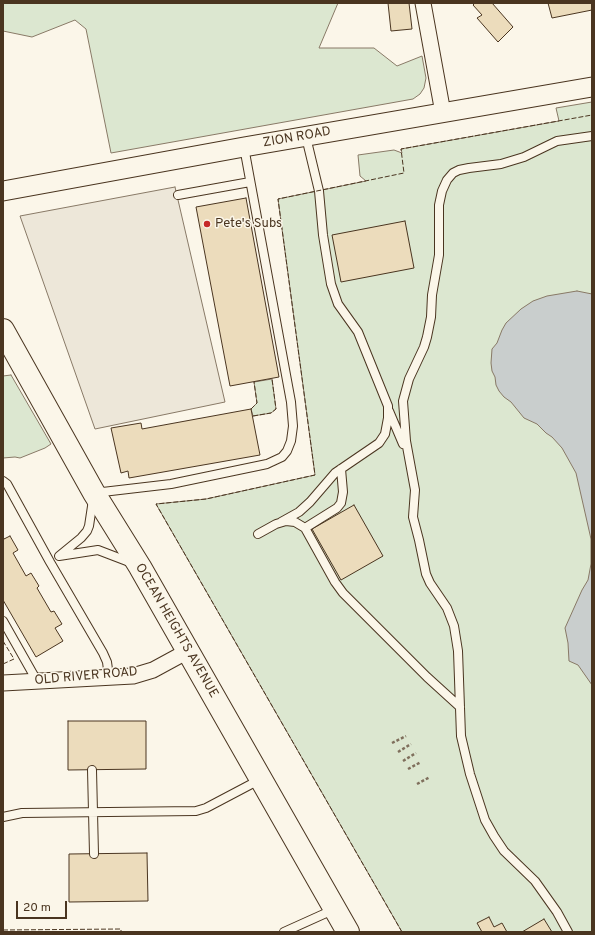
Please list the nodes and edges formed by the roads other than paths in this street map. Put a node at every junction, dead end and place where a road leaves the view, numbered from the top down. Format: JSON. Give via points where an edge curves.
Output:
{"nodes":[{"id":1,"x":423,"y":3,"type":"edge"},
{"id":2,"x":592,"y":87,"type":"edge"},
{"id":3,"x":443,"y":113,"type":"junction"},
{"id":4,"x":592,"y":136,"type":"edge"},
{"id":5,"x":306,"y":137,"type":"junction"},
{"id":6,"x":244,"y":147,"type":"junction"},
{"id":7,"x":250,"y":182,"type":"junction"},
{"id":8,"x":3,"y":191,"type":"edge"},
{"id":9,"x":178,"y":195,"type":"dead end"},
{"id":10,"x":3,"y":330,"type":"edge"},
{"id":11,"x":388,"y":406,"type":"junction"},
{"id":12,"x":408,"y":457,"type":"junction"},
{"id":13,"x":342,"y":469,"type":"junction"},
{"id":14,"x":5,"y":483,"type":"edge"},
{"id":15,"x":94,"y":493,"type":"junction"},
{"id":16,"x":281,"y":522,"type":"junction"},
{"id":17,"x":305,"y":528,"type":"junction"},
{"id":18,"x":258,"y":534,"type":"dead end"},
{"id":19,"x":59,"y":556,"type":"junction"},
{"id":20,"x":50,"y":562,"type":"junction"},
{"id":21,"x":140,"y":567,"type":"junction"},
{"id":22,"x":3,"y":621,"type":"edge"},
{"id":23,"x":188,"y":651,"type":"junction"},
{"id":24,"x":109,"y":677,"type":"junction"},
{"id":25,"x":37,"y":681,"type":"junction"},
{"id":26,"x":3,"y":683,"type":"edge"},
{"id":27,"x":460,"y":707,"type":"junction"},
{"id":28,"x":92,"y":770,"type":"dead end"},
{"id":29,"x":261,"y":779,"type":"junction"},
{"id":30,"x":93,"y":812,"type":"junction"},
{"id":31,"x":3,"y":817,"type":"edge"},
{"id":32,"x":94,"y":854,"type":"dead end"},
{"id":33,"x":336,"y":909,"type":"junction"},
{"id":34,"x":284,"y":932,"type":"edge"},
{"id":35,"x":348,"y":932,"type":"edge"},
{"id":36,"x":568,"y":932,"type":"edge"}],
"edges":[{"from":1,"to":3,"type":"street"},
{"from":2,"to":3,"type":"street","name":"ZION ROAD"},
{"from":3,"to":5,"type":"street","name":"ZION ROAD"},
{"from":4,"to":12,"type":"lane","via":[[557,141],[524,157],[501,164],[459,170],[444,184],[439,205],[439,255],[429,329],[403,401]]},
{"from":5,"to":6,"type":"street","name":"ZION ROAD"},
{"from":5,"to":11,"type":"lane","via":[[319,191],[331,284],[338,304],[358,332]]},
{"from":6,"to":7,"type":"lane"},
{"from":6,"to":8,"type":"street","name":"ZION ROAD"},
{"from":7,"to":9,"type":"lane"},
{"from":7,"to":15,"type":"lane","via":[[291,402],[293,426],[287,451],[282,457],[267,464],[171,484]]},
{"from":10,"to":15,"type":"main road","name":"OCEAN HEIGHTS AVENUE"},
{"from":11,"to":12,"type":"lane"},
{"from":11,"to":13,"type":"lane","via":[[387,428],[383,439]]},
{"from":12,"to":27,"type":"lane","via":[[415,490],[413,517],[426,574],[447,608],[454,626],[458,651]]},
{"from":13,"to":16,"type":"lane","via":[[328,479],[310,502]]},
{"from":13,"to":17,"type":"lane","via":[[341,503]]},
{"from":14,"to":20,"type":"lane"},
{"from":15,"to":19,"type":"lane","via":[[87,531]]},
{"from":15,"to":21,"type":"main road","name":"OCEAN HEIGHTS AVENUE"},
{"from":16,"to":17,"type":"lane","via":[[295,522]]},
{"from":16,"to":18,"type":"lane"},
{"from":17,"to":27,"type":"lane","via":[[343,593]]},
{"from":19,"to":20,"type":"lane"},
{"from":19,"to":21,"type":"lane","via":[[98,550]]},
{"from":20,"to":24,"type":"lane","via":[[104,653]]},
{"from":21,"to":23,"type":"main road","name":"OCEAN HEIGHTS AVENUE"},
{"from":22,"to":25,"type":"lane"},
{"from":23,"to":24,"type":"street","name":"OLD RIVER ROAD","via":[[153,670],[133,676]]},
{"from":23,"to":29,"type":"main road","name":"OCEAN HEIGHTS AVENUE"},
{"from":24,"to":25,"type":"street","name":"OLD RIVER ROAD"},
{"from":25,"to":26,"type":"street","name":"OLD RIVER ROAD"},
{"from":27,"to":36,"type":"lane","via":[[462,736],[470,774],[489,828],[504,851],[535,881]]},
{"from":28,"to":30,"type":"lane"},
{"from":29,"to":30,"type":"lane","via":[[196,811]]},
{"from":29,"to":33,"type":"main road","name":"OCEAN HEIGHTS AVENUE"},
{"from":30,"to":31,"type":"lane","via":[[22,813]]},
{"from":30,"to":32,"type":"lane"},
{"from":33,"to":34,"type":"lane"},
{"from":33,"to":35,"type":"main road","name":"OCEAN HEIGHTS AVENUE"}]}
